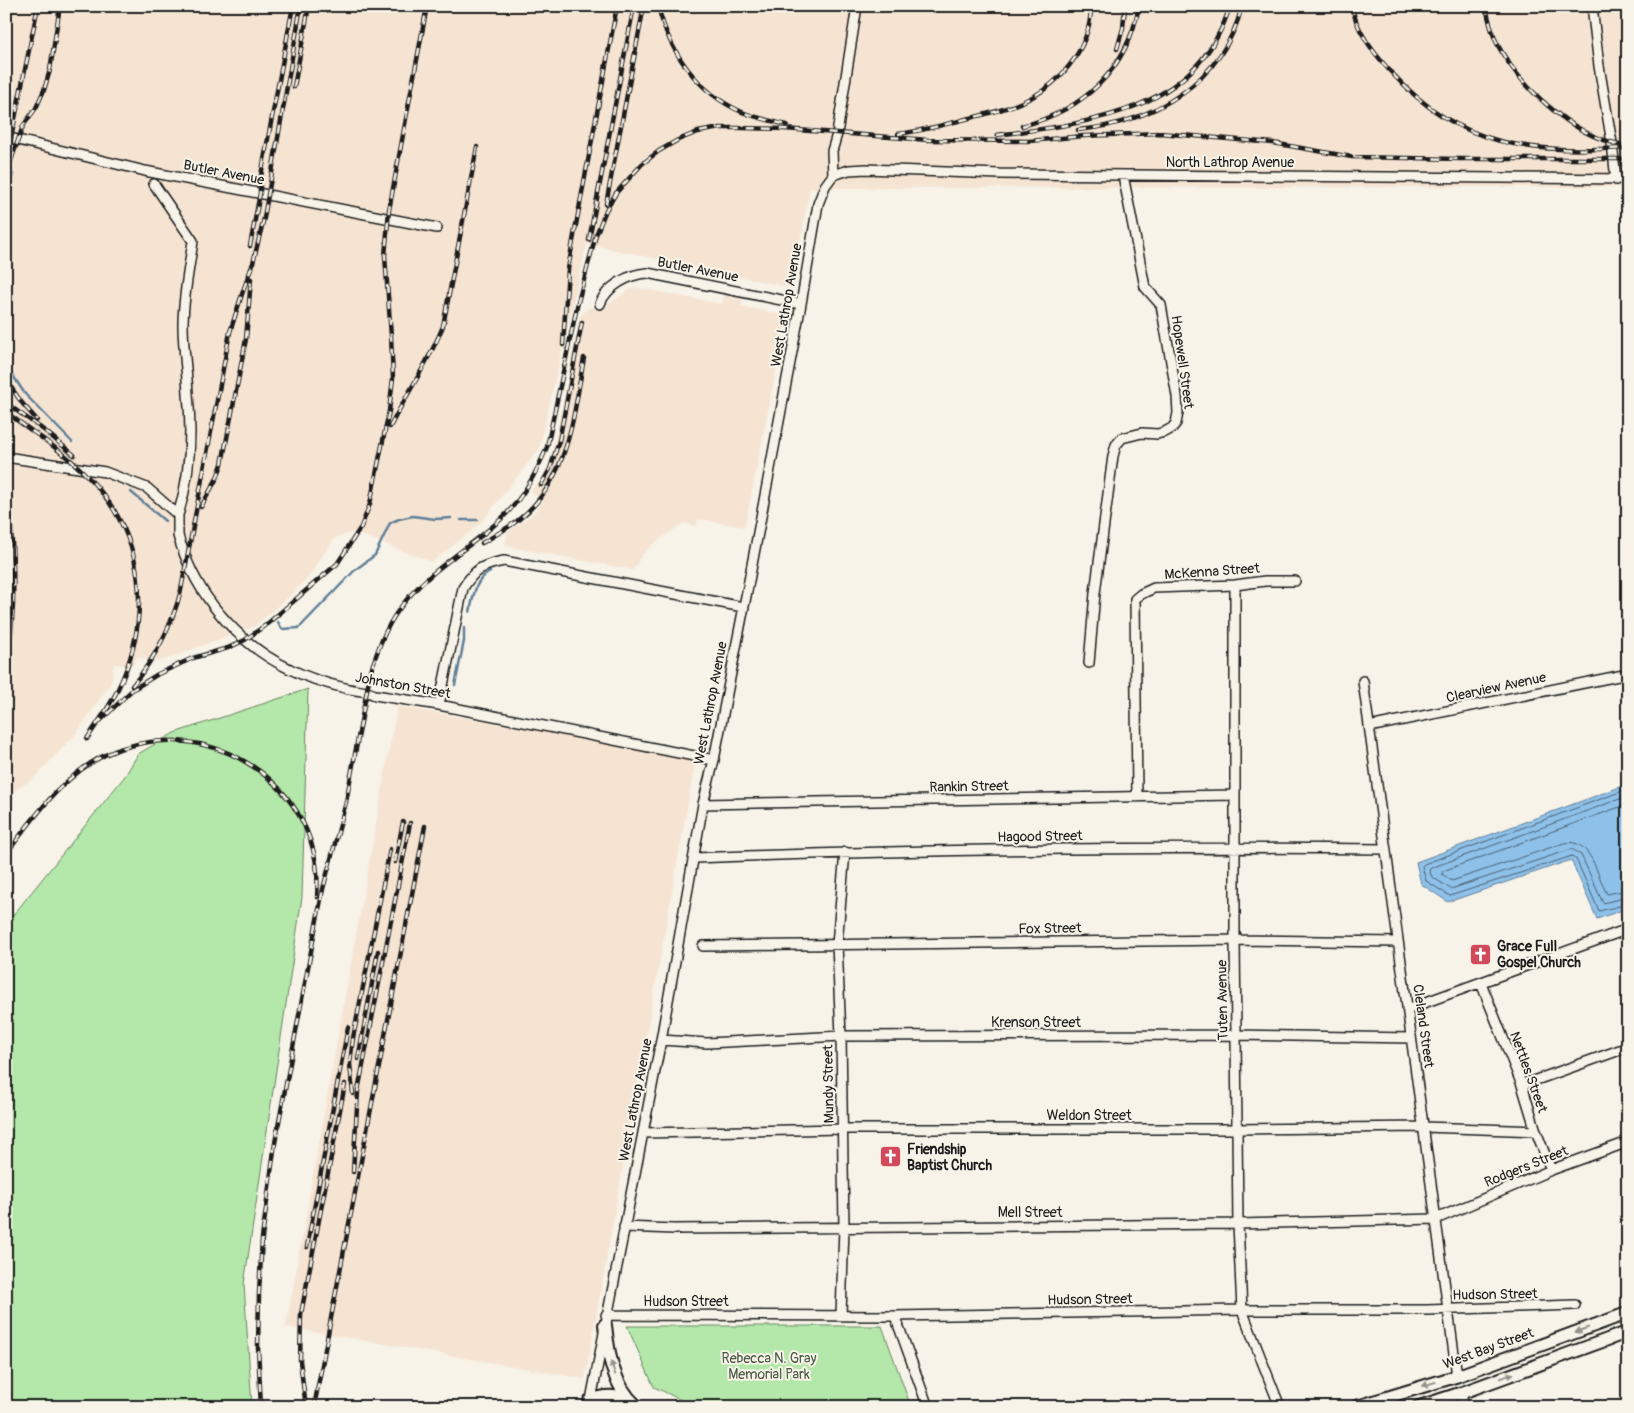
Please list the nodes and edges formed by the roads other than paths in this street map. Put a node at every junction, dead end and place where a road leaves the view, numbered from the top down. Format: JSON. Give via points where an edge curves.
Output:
{"nodes":[{"id":1,"x":857,"y":6,"type":"edge"},
{"id":2,"x":1592,"y":6,"type":"edge"},
{"id":3,"x":6,"y":137,"type":"edge"},
{"id":4,"x":834,"y":175,"type":"junction"},
{"id":5,"x":1123,"y":175,"type":"junction"},
{"id":6,"x":1616,"y":180,"type":"junction"},
{"id":7,"x":1628,"y":180,"type":"edge"},
{"id":8,"x":154,"y":184,"type":"dead end"},
{"id":9,"x":437,"y":228,"type":"dead end"},
{"id":10,"x":600,"y":304,"type":"dead end"},
{"id":11,"x":801,"y":304,"type":"junction"},
{"id":12,"x":6,"y":457,"type":"edge"},
{"id":13,"x":178,"y":516,"type":"junction"},
{"id":14,"x":1295,"y":581,"type":"dead end"},
{"id":15,"x":1234,"y":585,"type":"junction"},
{"id":16,"x":743,"y":607,"type":"junction"},
{"id":17,"x":1089,"y":664,"type":"dead end"},
{"id":18,"x":1628,"y":674,"type":"edge"},
{"id":19,"x":1363,"y":680,"type":"dead end"},
{"id":20,"x":439,"y":705,"type":"junction"},
{"id":21,"x":1369,"y":727,"type":"junction"},
{"id":22,"x":714,"y":760,"type":"junction"},
{"id":23,"x":1235,"y":795,"type":"junction"},
{"id":24,"x":1137,"y":797,"type":"junction"},
{"id":25,"x":703,"y":804,"type":"junction"},
{"id":26,"x":1235,"y":848,"type":"junction"},
{"id":27,"x":1386,"y":849,"type":"junction"},
{"id":28,"x":845,"y":852,"type":"junction"},
{"id":29,"x":694,"y":858,"type":"junction"},
{"id":30,"x":1628,"y":929,"type":"edge"},
{"id":31,"x":1235,"y":940,"type":"junction"},
{"id":32,"x":1398,"y":942,"type":"junction"},
{"id":33,"x":837,"y":944,"type":"junction"},
{"id":34,"x":703,"y":946,"type":"dead end"},
{"id":35,"x":1481,"y":983,"type":"junction"},
{"id":36,"x":1408,"y":1009,"type":"junction"},
{"id":37,"x":1237,"y":1035,"type":"junction"},
{"id":38,"x":841,"y":1036,"type":"junction"},
{"id":39,"x":1411,"y":1038,"type":"junction"},
{"id":40,"x":661,"y":1040,"type":"junction"},
{"id":41,"x":1628,"y":1047,"type":"edge"},
{"id":42,"x":1522,"y":1086,"type":"junction"},
{"id":43,"x":1424,"y":1127,"type":"junction"},
{"id":44,"x":842,"y":1129,"type":"junction"},
{"id":45,"x":1237,"y":1129,"type":"junction"},
{"id":46,"x":1536,"y":1131,"type":"junction"},
{"id":47,"x":643,"y":1133,"type":"junction"},
{"id":48,"x":1628,"y":1142,"type":"edge"},
{"id":49,"x":1551,"y":1170,"type":"junction"},
{"id":50,"x":1436,"y":1219,"type":"junction"},
{"id":51,"x":1238,"y":1224,"type":"junction"},
{"id":52,"x":624,"y":1227,"type":"junction"},
{"id":53,"x":844,"y":1227,"type":"junction"},
{"id":54,"x":1575,"y":1305,"type":"dead end"},
{"id":55,"x":1448,"y":1308,"type":"junction"},
{"id":56,"x":1242,"y":1310,"type":"junction"},
{"id":57,"x":1625,"y":1314,"type":"edge"},
{"id":58,"x":841,"y":1315,"type":"junction"},
{"id":59,"x":895,"y":1316,"type":"junction"},
{"id":60,"x":606,"y":1320,"type":"junction"},
{"id":61,"x":1628,"y":1332,"type":"edge"},
{"id":62,"x":1457,"y":1376,"type":"junction"},
{"id":63,"x":1462,"y":1393,"type":"junction"},
{"id":64,"x":590,"y":1404,"type":"edge"},
{"id":65,"x":636,"y":1406,"type":"edge"},
{"id":66,"x":928,"y":1407,"type":"edge"},
{"id":67,"x":1280,"y":1407,"type":"edge"},
{"id":68,"x":1356,"y":1407,"type":"edge"},
{"id":69,"x":1418,"y":1407,"type":"edge"},
{"id":70,"x":1464,"y":1407,"type":"edge"}],
"edges":[{"from":1,"to":4,"type":"street","via":[[832,151]]},
{"from":2,"to":6,"type":"street"},
{"from":3,"to":9,"type":"street","name":"Butler Avenue","via":[[145,171]]},
{"from":4,"to":5,"type":"street","name":"North Lathrop Avenue","via":[[866,169]]},
{"from":4,"to":11,"type":"street","name":"West Lathrop Avenue","via":[[825,186],[818,204]]},
{"from":5,"to":6,"type":"street","name":"North Lathrop Avenue"},
{"from":5,"to":17,"type":"street","name":"Hopewell Street","via":[[1145,287],[1161,305],[1178,412],[1176,422],[1165,432],[1132,435],[1116,444],[1095,593]]},
{"from":6,"to":7,"type":"street","name":"North Lathrop Avenue"},
{"from":8,"to":13,"type":"street","name":"Johnston Street","via":[[193,241],[183,324],[189,396],[188,461]]},
{"from":10,"to":11,"type":"street","name":"Butler Avenue","via":[[606,292],[639,273]]},
{"from":11,"to":16,"type":"street","name":"West Lathrop Avenue"},
{"from":12,"to":13,"type":"street","via":[[105,472],[147,488]]},
{"from":13,"to":20,"type":"street","name":"Johnston Street","via":[[178,536],[206,596],[245,640],[271,659],[291,670],[344,688]]},
{"from":14,"to":15,"type":"street","name":"McKenna Street"},
{"from":15,"to":23,"type":"street","name":"Tuten Avenue"},
{"from":15,"to":24,"type":"street","name":"McKenna Street","via":[[1154,588],[1135,599]]},
{"from":16,"to":20,"type":"street","via":[[504,561],[489,564],[479,568],[463,588]]},
{"from":16,"to":22,"type":"street","name":"West Lathrop Avenue"},
{"from":18,"to":21,"type":"street","name":"Clearview Avenue"},
{"from":19,"to":21,"type":"street","name":"Cleland Street"},
{"from":20,"to":22,"type":"street","name":"Johnston Street"},
{"from":21,"to":27,"type":"street","name":"Cleland Street"},
{"from":22,"to":25,"type":"street","name":"West Lathrop Avenue"},
{"from":23,"to":24,"type":"street","name":"Rankin Street"},
{"from":23,"to":26,"type":"street","name":"Tuten Avenue"},
{"from":24,"to":25,"type":"street","name":"Rankin Street"},
{"from":25,"to":29,"type":"street","name":"West Lathrop Avenue"},
{"from":26,"to":27,"type":"street","name":"Hagood Street"},
{"from":26,"to":28,"type":"street","name":"Hagood Street"},
{"from":26,"to":31,"type":"street","name":"Tuten Avenue"},
{"from":27,"to":32,"type":"street","name":"Cleland Street"},
{"from":28,"to":29,"type":"street","name":"Hagood Street"},
{"from":28,"to":33,"type":"street","name":"Mundy Street"},
{"from":29,"to":40,"type":"street","name":"West Lathrop Avenue"},
{"from":30,"to":35,"type":"street"},
{"from":31,"to":32,"type":"street","name":"Fox Street"},
{"from":31,"to":33,"type":"street","name":"Fox Street"},
{"from":31,"to":37,"type":"street","name":"Tuten Avenue"},
{"from":32,"to":36,"type":"street","name":"Cleland Street"},
{"from":33,"to":34,"type":"street","name":"Fox Street"},
{"from":33,"to":38,"type":"street","name":"Mundy Street"},
{"from":35,"to":36,"type":"street"},
{"from":35,"to":42,"type":"street","name":"Nettles Street"},
{"from":36,"to":39,"type":"street","name":"Cleland Street"},
{"from":37,"to":38,"type":"street","name":"Krenson Street"},
{"from":37,"to":39,"type":"street","name":"Krenson Street"},
{"from":37,"to":45,"type":"street","name":"Tuten Avenue"},
{"from":38,"to":40,"type":"street","name":"Krenson Street","via":[[707,1043]]},
{"from":38,"to":44,"type":"street","name":"Mundy Street"},
{"from":39,"to":43,"type":"street","name":"Cleland Street"},
{"from":40,"to":47,"type":"street","name":"West Lathrop Avenue"},
{"from":41,"to":42,"type":"street"},
{"from":42,"to":46,"type":"street","name":"Nettles Street"},
{"from":43,"to":45,"type":"street","name":"Weldon Street"},
{"from":43,"to":46,"type":"street","name":"Weldon Street"},
{"from":43,"to":50,"type":"street","name":"Cleland Street"},
{"from":44,"to":45,"type":"street","name":"Weldon Street"},
{"from":44,"to":47,"type":"street","name":"Weldon Street"},
{"from":44,"to":53,"type":"street","name":"Mundy Street"},
{"from":45,"to":51,"type":"street","name":"Tuten Avenue"},
{"from":46,"to":49,"type":"street","name":"Nettles Street"},
{"from":47,"to":52,"type":"street","name":"West Lathrop Avenue"},
{"from":48,"to":49,"type":"street","name":"Rodgers Street"},
{"from":49,"to":50,"type":"street","name":"Rodgers Street"},
{"from":50,"to":51,"type":"street","name":"Mell Street"},
{"from":50,"to":55,"type":"street","name":"Cleland Street"},
{"from":51,"to":53,"type":"street","name":"Mell Street"},
{"from":51,"to":56,"type":"street","name":"Tuten Avenue"},
{"from":52,"to":53,"type":"street","name":"Mell Street"},
{"from":52,"to":60,"type":"street","name":"West Lathrop Avenue"},
{"from":53,"to":58,"type":"street","name":"Mundy Street"},
{"from":54,"to":55,"type":"street","name":"Hudson Street"},
{"from":55,"to":56,"type":"street","name":"Hudson Street"},
{"from":55,"to":62,"type":"street","name":"Cleland Street"},
{"from":56,"to":59,"type":"street","name":"Hudson Street"},
{"from":56,"to":67,"type":"street","name":"Tuten Avenue"},
{"from":57,"to":61,"type":"street"},
{"from":57,"to":62,"type":"main road","name":"West Bay Street","one_way":true},
{"from":58,"to":59,"type":"street","name":"Hudson Street"},
{"from":58,"to":60,"type":"street","name":"Hudson Street"},
{"from":59,"to":66,"type":"street"},
{"from":60,"to":64,"type":"street","name":"West Lathrop Avenue"},
{"from":65,"to":60,"type":"highway","one_way":true,"via":[[627,1398],[614,1374],[607,1344]]},
{"from":63,"to":61,"type":"main road","one_way":true},
{"from":62,"to":68,"type":"main road","name":"West Bay Street","one_way":true},
{"from":63,"to":69,"type":"main road"},
{"from":63,"to":70,"type":"street"},
{"from":64,"to":65,"type":"highway","via":[[611,1396]]}]}
